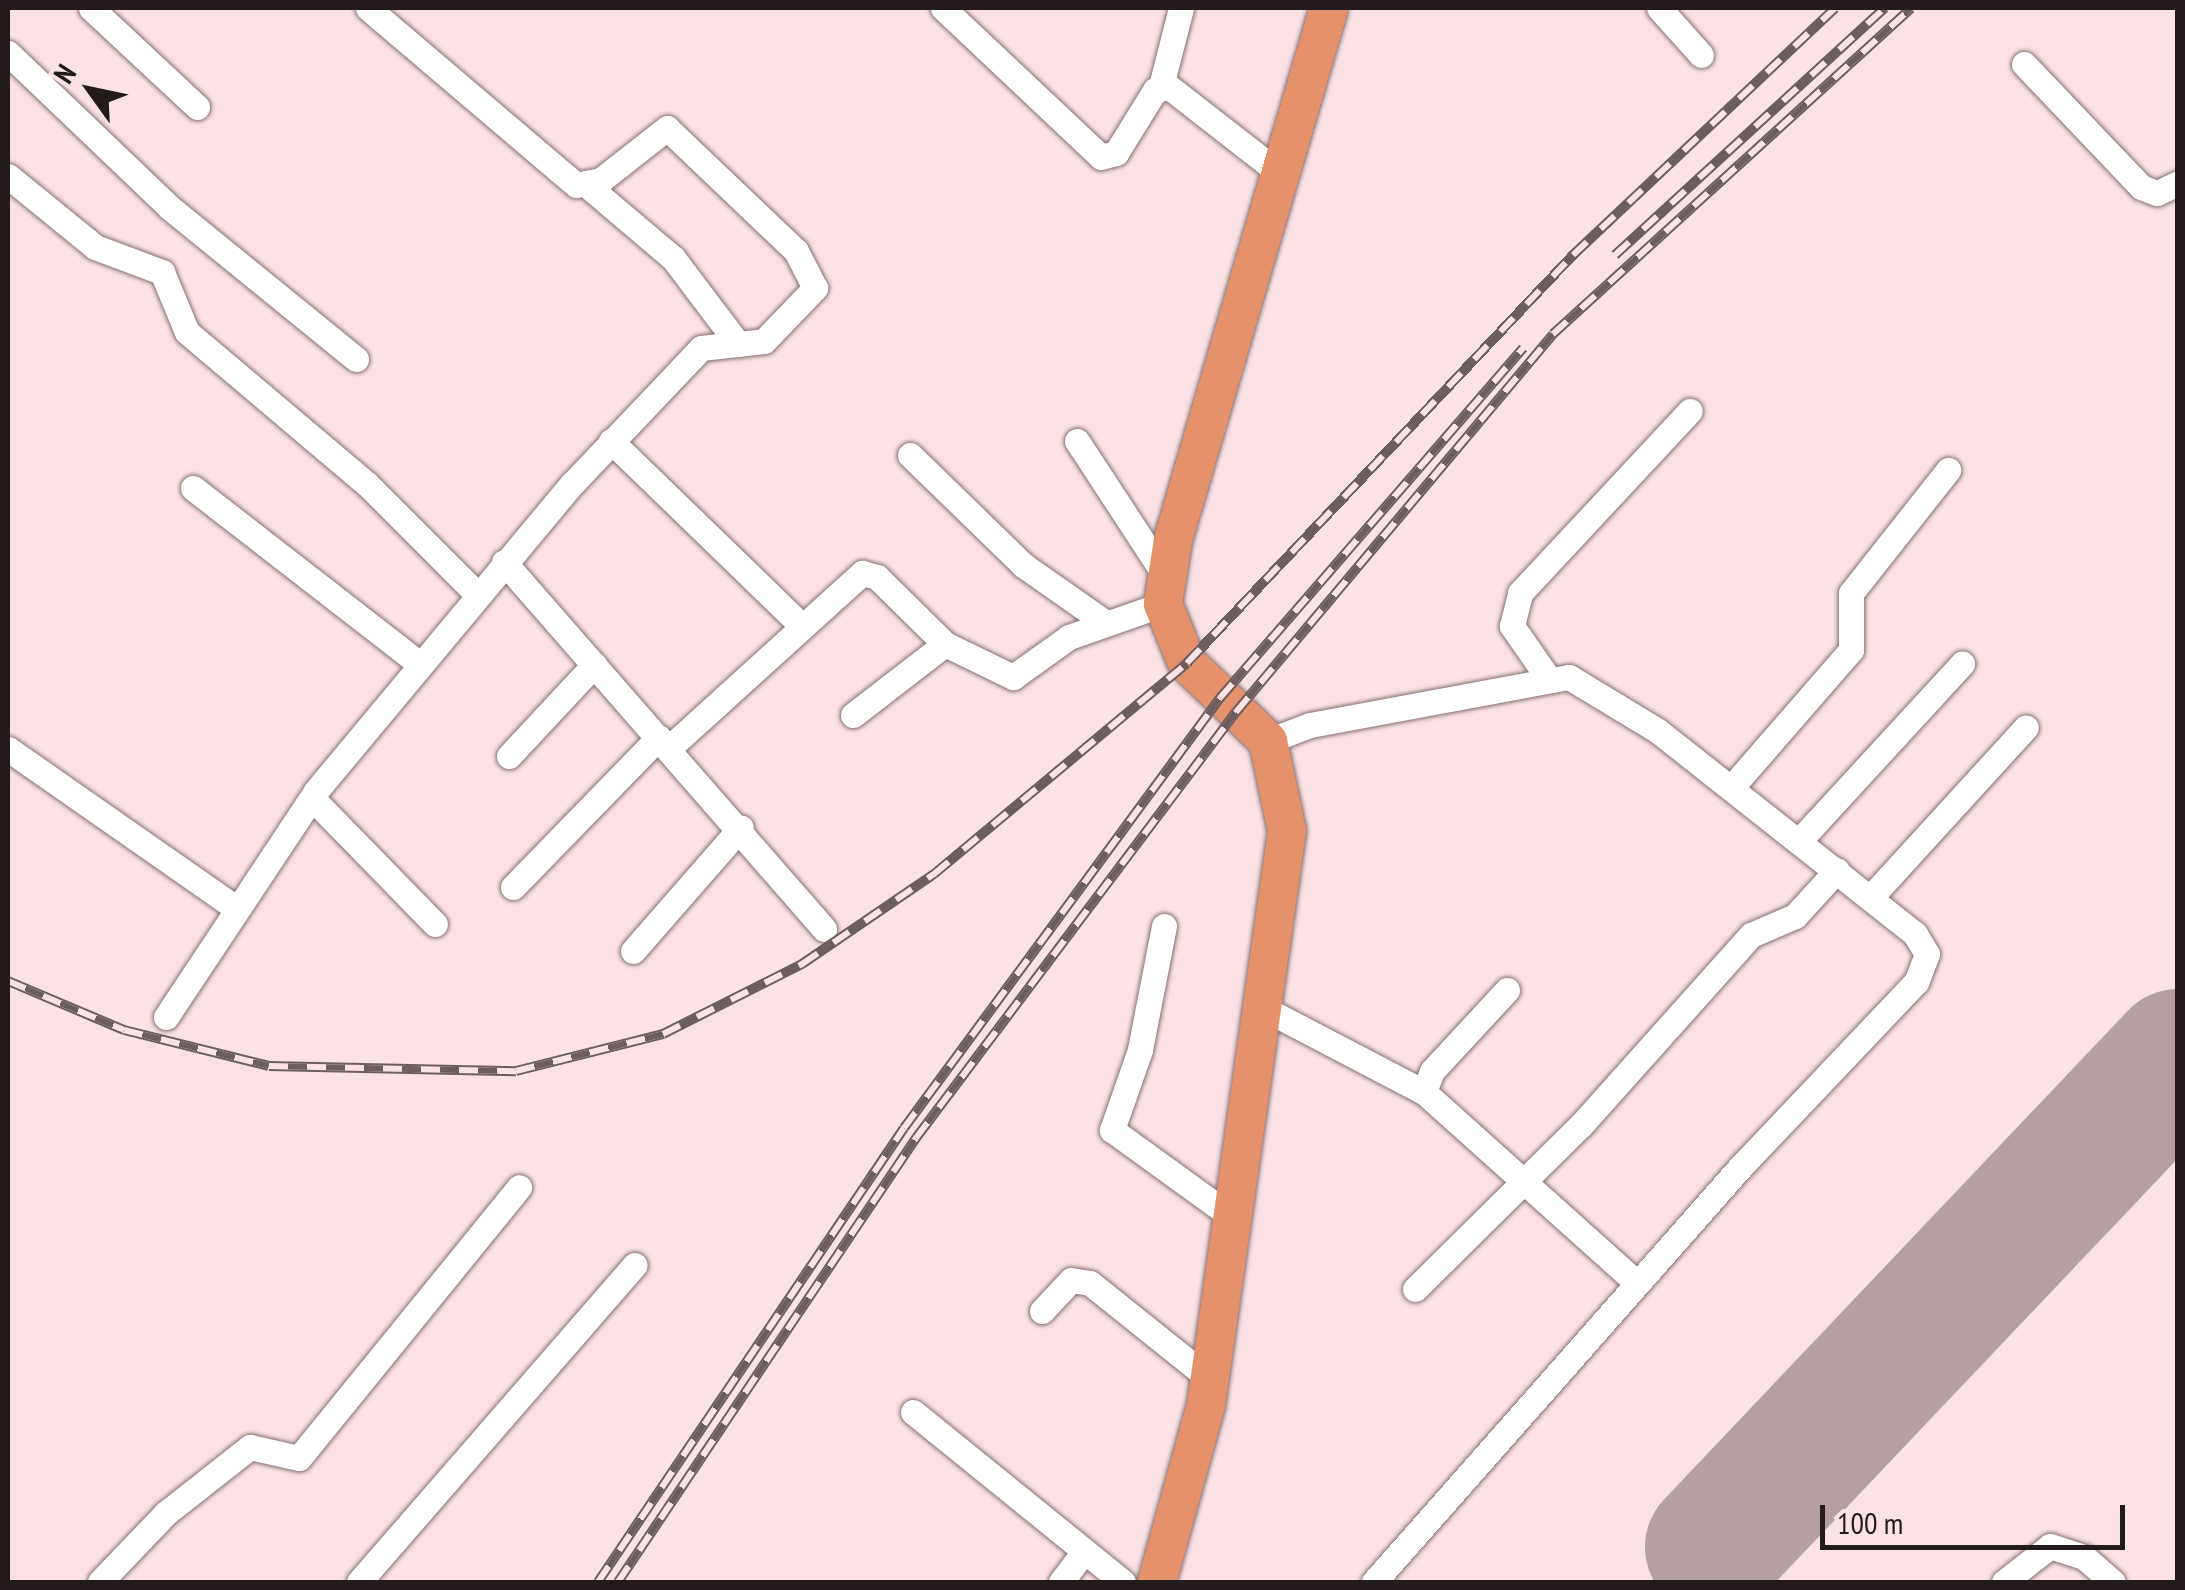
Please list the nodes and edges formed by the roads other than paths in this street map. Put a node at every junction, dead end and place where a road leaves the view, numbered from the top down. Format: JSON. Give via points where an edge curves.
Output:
{"nodes":[{"id":1,"x":368,"y":8,"type":"edge"},
{"id":2,"x":943,"y":8,"type":"edge"},
{"id":3,"x":1181,"y":8,"type":"edge"},
{"id":4,"x":1329,"y":8,"type":"edge"},
{"id":5,"x":1659,"y":8,"type":"edge"},
{"id":6,"x":103,"y":11,"type":"edge"},
{"id":7,"x":8,"y":53,"type":"edge"},
{"id":8,"x":1700,"y":54,"type":"dead end"},
{"id":9,"x":2024,"y":64,"type":"dead end"},
{"id":10,"x":1161,"y":86,"type":"junction"},
{"id":11,"x":197,"y":107,"type":"dead end"},
{"id":12,"x":1282,"y":175,"type":"junction"},
{"id":13,"x":8,"y":176,"type":"edge"},
{"id":14,"x":2177,"y":184,"type":"edge"},
{"id":15,"x":588,"y":186,"type":"junction"},
{"id":16,"x":738,"y":344,"type":"junction"},
{"id":17,"x":356,"y":359,"type":"dead end"},
{"id":18,"x":1690,"y":411,"type":"dead end"},
{"id":19,"x":612,"y":440,"type":"junction"},
{"id":20,"x":1077,"y":441,"type":"dead end"},
{"id":21,"x":910,"y":456,"type":"dead end"},
{"id":22,"x":1948,"y":470,"type":"dead end"},
{"id":23,"x":192,"y":488,"type":"dead end"},
{"id":24,"x":504,"y":562,"type":"junction"},
{"id":25,"x":1164,"y":590,"type":"junction"},
{"id":26,"x":477,"y":594,"type":"junction"},
{"id":27,"x":1103,"y":621,"type":"junction"},
{"id":28,"x":802,"y":626,"type":"junction"},
{"id":29,"x":945,"y":644,"type":"junction"},
{"id":30,"x":419,"y":663,"type":"junction"},
{"id":31,"x":594,"y":664,"type":"junction"},
{"id":32,"x":1962,"y":664,"type":"dead end"},
{"id":33,"x":1546,"y":675,"type":"junction"},
{"id":34,"x":853,"y":715,"type":"dead end"},
{"id":35,"x":2026,"y":727,"type":"dead end"},
{"id":36,"x":1268,"y":742,"type":"junction"},
{"id":37,"x":664,"y":743,"type":"junction"},
{"id":38,"x":8,"y":749,"type":"edge"},
{"id":39,"x":509,"y":756,"type":"dead end"},
{"id":40,"x":1731,"y":788,"type":"junction"},
{"id":41,"x":312,"y":798,"type":"junction"},
{"id":42,"x":741,"y":827,"type":"junction"},
{"id":43,"x":1799,"y":840,"type":"junction"},
{"id":44,"x":1836,"y":870,"type":"junction"},
{"id":45,"x":513,"y":887,"type":"dead end"},
{"id":46,"x":1870,"y":898,"type":"junction"},
{"id":47,"x":236,"y":908,"type":"junction"},
{"id":48,"x":435,"y":924,"type":"dead end"},
{"id":49,"x":1164,"y":926,"type":"dead end"},
{"id":50,"x":824,"y":929,"type":"dead end"},
{"id":51,"x":633,"y":951,"type":"dead end"},
{"id":52,"x":1507,"y":990,"type":"dead end"},
{"id":53,"x":1263,"y":1008,"type":"junction"},
{"id":54,"x":166,"y":1017,"type":"dead end"},
{"id":55,"x":1424,"y":1092,"type":"junction"},
{"id":56,"x":1529,"y":1178,"type":"junction"},
{"id":57,"x":520,"y":1186,"type":"dead end"},
{"id":58,"x":1232,"y":1217,"type":"junction"},
{"id":59,"x":635,"y":1265,"type":"dead end"},
{"id":60,"x":1637,"y":1283,"type":"junction"},
{"id":61,"x":1415,"y":1289,"type":"dead end"},
{"id":62,"x":1042,"y":1310,"type":"dead end"},
{"id":63,"x":1210,"y":1380,"type":"junction"},
{"id":64,"x":913,"y":1412,"type":"dead end"},
{"id":65,"x":1083,"y":1553,"type":"junction"},
{"id":66,"x":100,"y":1582,"type":"edge"},
{"id":67,"x":359,"y":1582,"type":"edge"},
{"id":68,"x":1061,"y":1582,"type":"edge"},
{"id":69,"x":1122,"y":1582,"type":"edge"},
{"id":70,"x":1156,"y":1582,"type":"edge"},
{"id":71,"x":1374,"y":1582,"type":"edge"},
{"id":72,"x":2004,"y":1582,"type":"edge"},
{"id":73,"x":2113,"y":1582,"type":"edge"}],
"edges":[{"from":1,"to":15,"type":"street","via":[[525,146]]},
{"from":2,"to":10,"type":"street","via":[[1102,157],[1116,153]]},
{"from":3,"to":10,"type":"street"},
{"from":4,"to":12,"type":"highway"},
{"from":5,"to":8,"type":"street"},
{"from":6,"to":11,"type":"street"},
{"from":7,"to":17,"type":"street","via":[[168,207]]},
{"from":9,"to":14,"type":"street","via":[[2141,187],[2157,193]]},
{"from":10,"to":12,"type":"street"},
{"from":12,"to":25,"type":"highway"},
{"from":13,"to":26,"type":"street","via":[[94,246],[162,272],[187,332],[368,484]]},
{"from":15,"to":16,"type":"street","via":[[673,258]]},
{"from":15,"to":16,"type":"street","via":[[667,128],[796,252],[816,276],[810,298],[764,342]]},
{"from":16,"to":19,"type":"street","via":[[700,348]]},
{"from":18,"to":33,"type":"street","via":[[1520,593],[1512,626]]},
{"from":19,"to":24,"type":"street"},
{"from":19,"to":28,"type":"street"},
{"from":20,"to":25,"type":"street"},
{"from":21,"to":27,"type":"street","via":[[1023,565]]},
{"from":22,"to":40,"type":"street","via":[[1851,592],[1851,650]]},
{"from":23,"to":30,"type":"street"},
{"from":24,"to":26,"type":"street"},
{"from":24,"to":31,"type":"street"},
{"from":25,"to":27,"type":"street"},
{"from":25,"to":36,"type":"highway","via":[[1188,664]]},
{"from":26,"to":30,"type":"street"},
{"from":27,"to":29,"type":"street","via":[[1007,678]]},
{"from":28,"to":29,"type":"street","via":[[870,572]]},
{"from":28,"to":37,"type":"street"},
{"from":29,"to":34,"type":"street"},
{"from":30,"to":41,"type":"street"},
{"from":31,"to":37,"type":"street"},
{"from":31,"to":39,"type":"street"},
{"from":32,"to":43,"type":"street"},
{"from":33,"to":36,"type":"street"},
{"from":33,"to":40,"type":"street","via":[[1592,686]]},
{"from":35,"to":46,"type":"street"},
{"from":36,"to":53,"type":"highway","via":[[1286,831]]},
{"from":37,"to":42,"type":"street"},
{"from":37,"to":45,"type":"street"},
{"from":38,"to":47,"type":"street"},
{"from":40,"to":43,"type":"street"},
{"from":41,"to":47,"type":"street"},
{"from":41,"to":48,"type":"street"},
{"from":42,"to":50,"type":"street"},
{"from":42,"to":51,"type":"street"},
{"from":43,"to":44,"type":"street"},
{"from":44,"to":46,"type":"street"},
{"from":44,"to":56,"type":"street","via":[[1795,916],[1751,935]]},
{"from":46,"to":60,"type":"street","via":[[1923,943],[1916,982]]},
{"from":47,"to":54,"type":"street"},
{"from":49,"to":58,"type":"street","via":[[1140,1050],[1112,1130]]},
{"from":52,"to":55,"type":"street","via":[[1432,1071]]},
{"from":53,"to":55,"type":"street"},
{"from":53,"to":58,"type":"highway"},
{"from":55,"to":56,"type":"street"},
{"from":56,"to":60,"type":"street"},
{"from":56,"to":61,"type":"street"},
{"from":57,"to":66,"type":"street","via":[[299,1458],[250,1447],[166,1513]]},
{"from":58,"to":63,"type":"highway"},
{"from":59,"to":67,"type":"street"},
{"from":60,"to":71,"type":"street"},
{"from":62,"to":63,"type":"street","via":[[1071,1280],[1090,1283]]},
{"from":63,"to":70,"type":"highway"},
{"from":64,"to":65,"type":"street"},
{"from":65,"to":68,"type":"street"},
{"from":65,"to":69,"type":"street"},
{"from":72,"to":73,"type":"street","via":[[2050,1546],[2084,1557]]}]}
